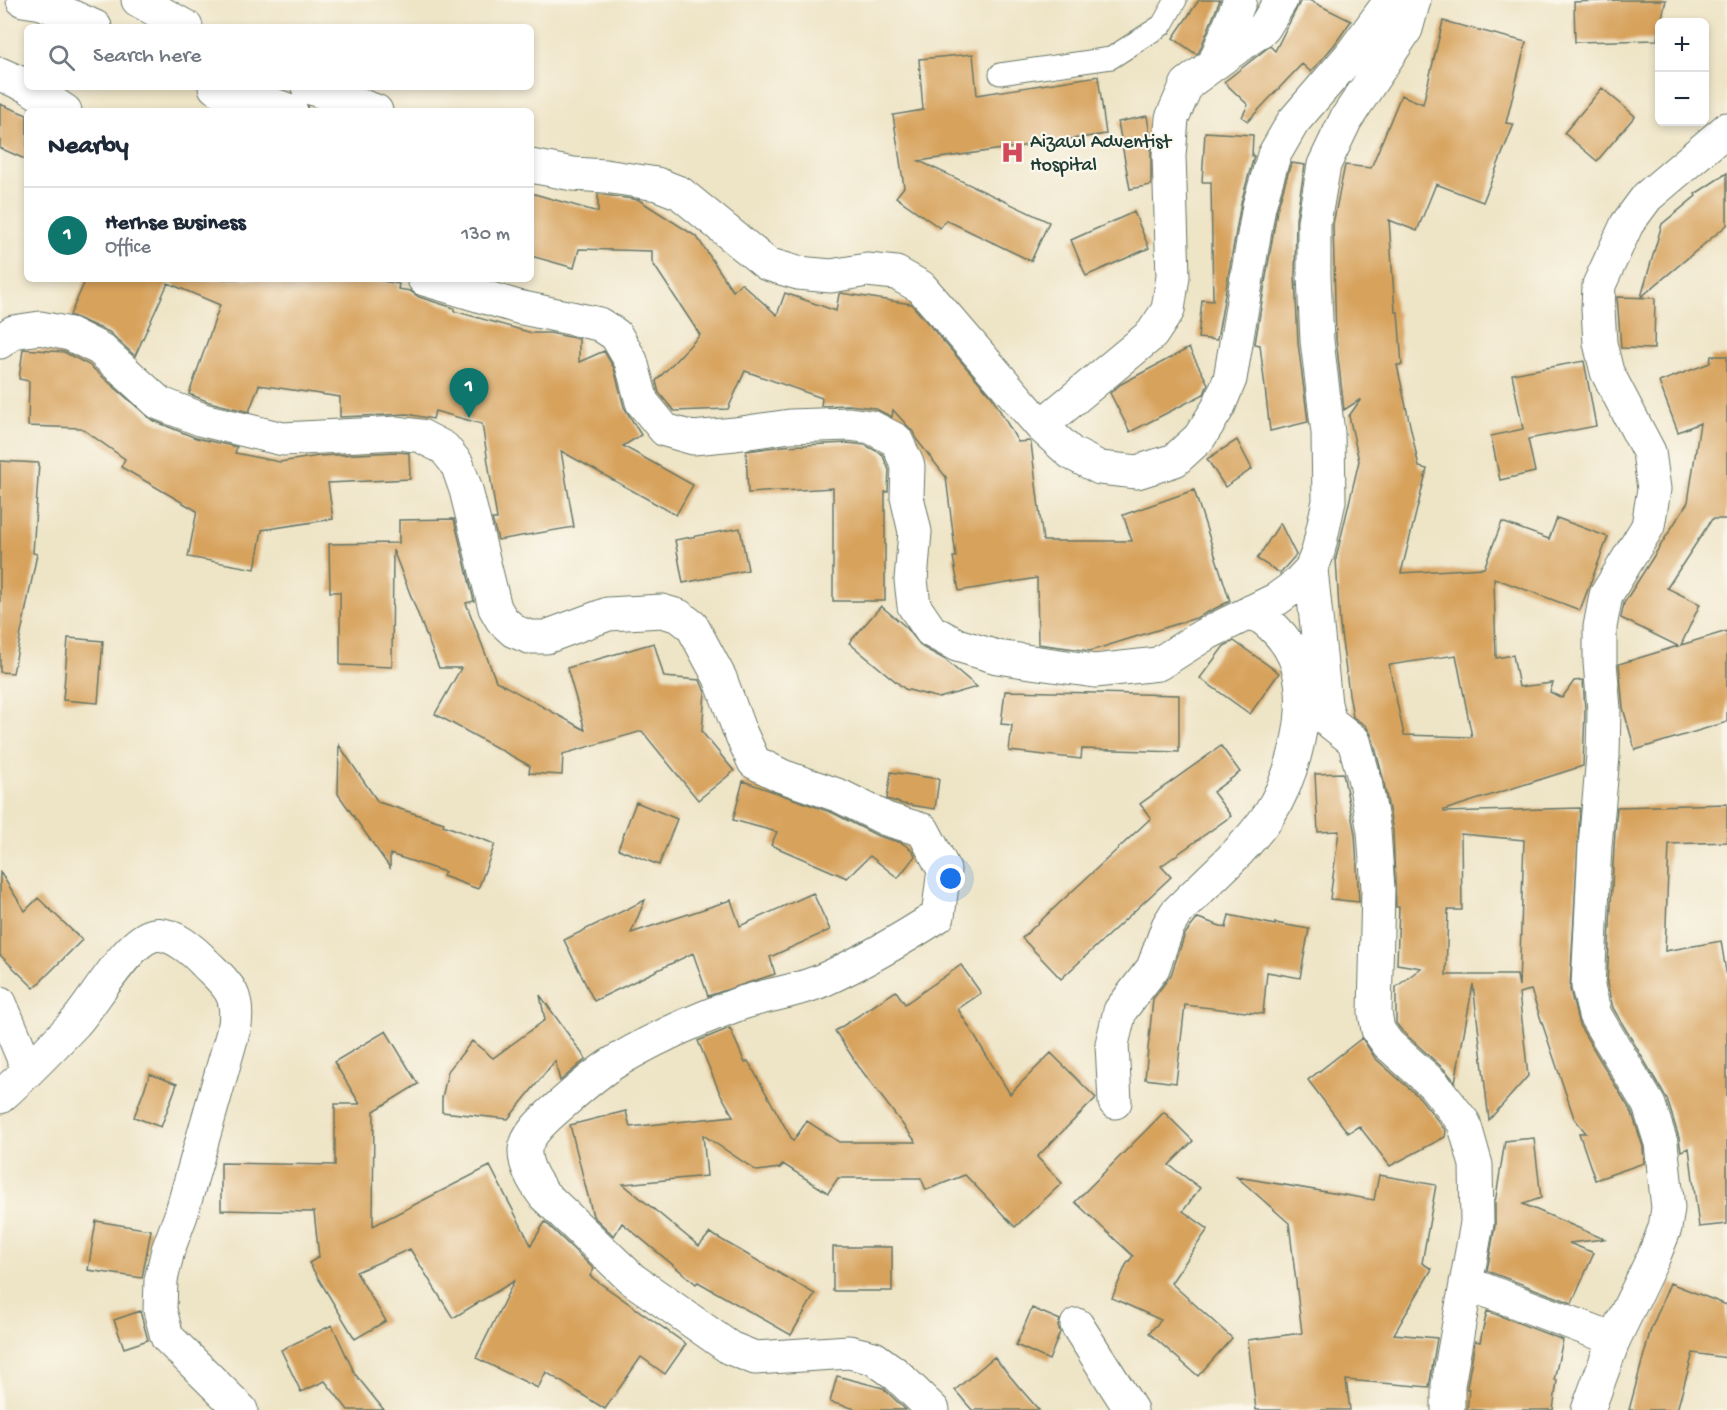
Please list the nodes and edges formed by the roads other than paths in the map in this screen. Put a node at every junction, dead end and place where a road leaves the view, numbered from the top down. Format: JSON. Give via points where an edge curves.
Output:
{"nodes":[{"id":1,"x":22,"y":0,"type":"edge"},
{"id":2,"x":138,"y":0,"type":"edge"},
{"id":3,"x":1176,"y":0,"type":"edge"},
{"id":4,"x":1240,"y":0,"type":"edge"},
{"id":5,"x":1281,"y":0,"type":"edge"},
{"id":6,"x":1391,"y":0,"type":"edge"},
{"id":7,"x":1414,"y":0,"type":"edge"},
{"id":8,"x":88,"y":24,"type":"edge"},
{"id":9,"x":181,"y":24,"type":"edge"},
{"id":10,"x":1214,"y":64,"type":"junction"},
{"id":11,"x":0,"y":74,"type":"edge"},
{"id":12,"x":1000,"y":74,"type":"dead end"},
{"id":13,"x":24,"y":84,"type":"edge"},
{"id":14,"x":34,"y":90,"type":"edge"},
{"id":15,"x":220,"y":90,"type":"edge"},
{"id":16,"x":316,"y":90,"type":"edge"},
{"id":17,"x":61,"y":108,"type":"edge"},
{"id":18,"x":283,"y":108,"type":"edge"},
{"id":19,"x":368,"y":108,"type":"edge"},
{"id":20,"x":1727,"y":129,"type":"edge"},
{"id":21,"x":534,"y":167,"type":"edge"},
{"id":22,"x":434,"y":282,"type":"edge"},
{"id":23,"x":0,"y":342,"type":"edge"},
{"id":24,"x":1041,"y":426,"type":"junction"},
{"id":25,"x":1311,"y":568,"type":"junction"},
{"id":26,"x":1252,"y":611,"type":"junction"},
{"id":27,"x":0,"y":1003,"type":"edge"},
{"id":28,"x":28,"y":1070,"type":"junction"},
{"id":29,"x":0,"y":1097,"type":"edge"},
{"id":30,"x":1115,"y":1102,"type":"dead end"},
{"id":31,"x":1466,"y":1283,"type":"junction"},
{"id":32,"x":1077,"y":1325,"type":"dead end"},
{"id":33,"x":1614,"y":1339,"type":"junction"},
{"id":34,"x":241,"y":1410,"type":"edge"},
{"id":35,"x":933,"y":1410,"type":"edge"},
{"id":36,"x":1131,"y":1410,"type":"edge"},
{"id":37,"x":1448,"y":1410,"type":"edge"},
{"id":38,"x":1588,"y":1410,"type":"edge"}],
"edges":[{"from":1,"to":8,"type":"street","via":[[42,3]]},
{"from":2,"to":9,"type":"street"},
{"from":3,"to":12,"type":"lane","via":[[1162,25],[1111,58]]},
{"from":4,"to":10,"type":"street"},
{"from":5,"to":10,"type":"street","via":[[1264,28]]},
{"from":6,"to":24,"type":"street","via":[[1350,56],[1293,122],[1274,154],[1259,206],[1230,379],[1199,438],[1175,460],[1137,472],[1100,468],[1071,453]]},
{"from":7,"to":25,"type":"street","via":[[1406,29],[1346,119],[1324,165],[1314,222],[1314,276],[1328,433],[1329,501]]},
{"from":10,"to":24,"type":"street","via":[[1187,84],[1172,118],[1173,276],[1168,310],[1152,334]]},
{"from":11,"to":13,"type":"street"},
{"from":14,"to":17,"type":"street"},
{"from":15,"to":18,"type":"street"},
{"from":16,"to":19,"type":"street"},
{"from":20,"to":33,"type":"street","via":[[1647,197],[1627,224],[1599,285],[1600,343],[1607,372],[1649,452],[1654,489],[1648,526],[1606,595],[1600,627],[1603,756],[1588,986],[1596,1015],[1649,1105],[1661,1143],[1668,1208],[1654,1256]]},
{"from":21,"to":24,"type":"street","via":[[657,184],[680,193],[767,264],[831,276],[867,270],[896,273],[921,287]]},
{"from":22,"to":26,"type":"street","via":[[518,307],[599,324],[616,335],[630,361],[642,402],[664,430],[693,438],[790,426],[849,424],[871,427],[897,440],[908,466],[907,497],[915,532],[910,580],[914,606],[931,631],[957,645],[997,657],[1095,671],[1158,664]]},
{"from":23,"to":35,"type":"street","via":[[13,332],[40,328],[70,334],[100,349],[159,403],[203,420],[283,439],[398,434],[421,436],[444,448],[457,464],[466,490],[495,608],[514,631],[529,637],[546,637],[608,614],[662,611],[679,615],[692,626],[720,678],[754,762],[886,819],[923,830],[944,870],[938,916],[887,949],[820,981],[733,1006],[614,1062],[540,1124],[525,1149],[534,1182],[544,1195],[632,1278],[730,1348],[755,1358],[849,1352],[874,1358]]},
{"from":25,"to":26,"type":"street","via":[[1295,586]]},
{"from":25,"to":31,"type":"street","via":[[1325,704],[1330,722],[1354,741],[1374,832],[1378,1030],[1434,1085],[1464,1123],[1476,1165],[1477,1223]]},
{"from":26,"to":30,"type":"street","via":[[1285,640],[1298,667],[1302,690],[1296,753],[1282,792],[1267,818],[1176,913],[1153,968],[1120,1011],[1112,1044]]},
{"from":27,"to":28,"type":"street"},
{"from":28,"to":29,"type":"street"},
{"from":28,"to":34,"type":"street","via":[[77,1021],[117,967],[148,937],[158,934],[177,942],[201,959],[231,990],[237,1009],[235,1025],[168,1250],[160,1310],[167,1337]]},
{"from":31,"to":33,"type":"street"},
{"from":31,"to":37,"type":"street","via":[[1448,1385]]},
{"from":32,"to":36,"type":"street"},
{"from":33,"to":38,"type":"street"}]}
